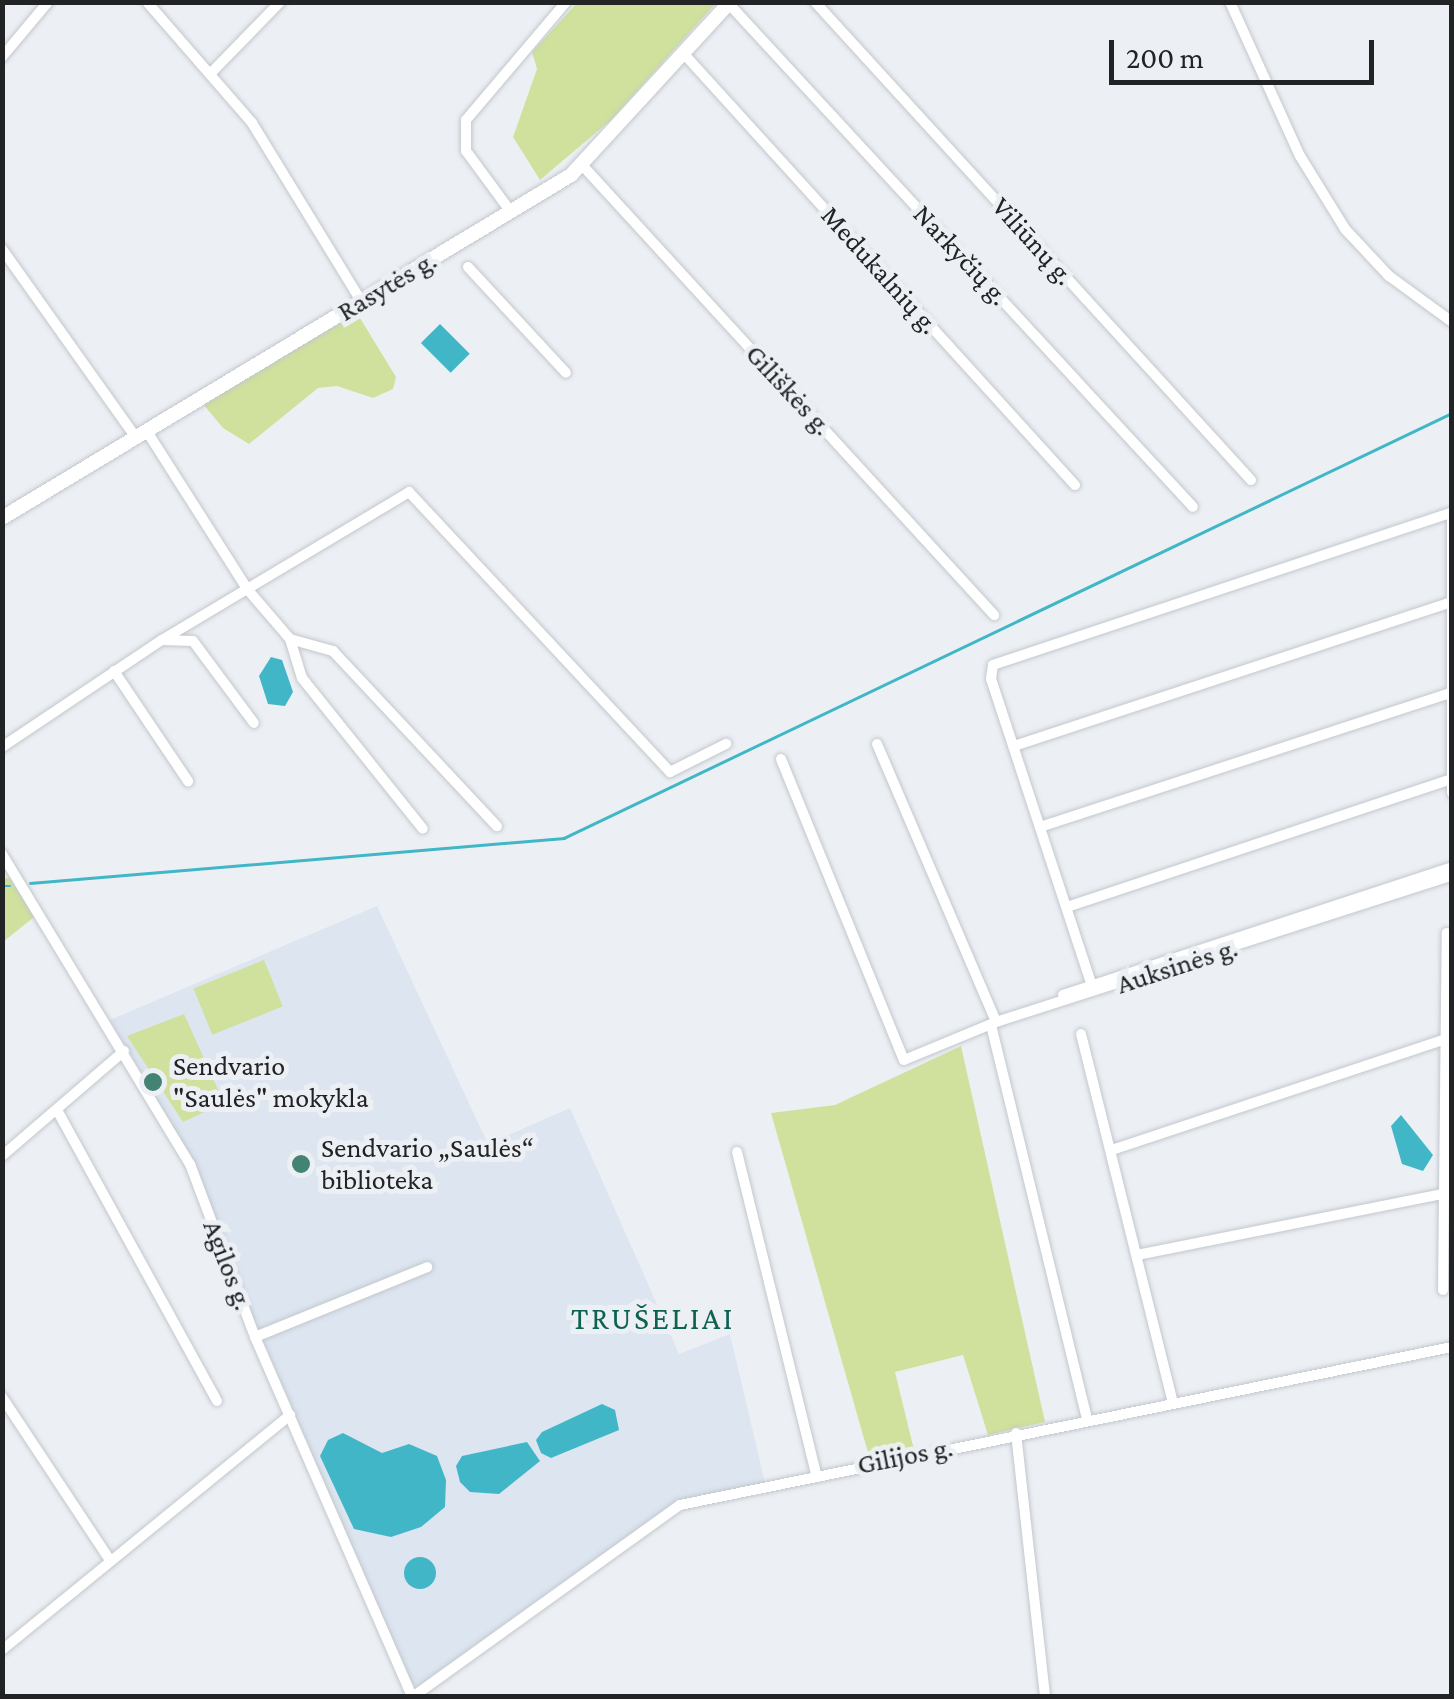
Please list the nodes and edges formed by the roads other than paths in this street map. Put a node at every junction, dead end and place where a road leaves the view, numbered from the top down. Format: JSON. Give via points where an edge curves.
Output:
{"nodes":[{"id":1,"x":48,"y":2,"type":"edge"},
{"id":2,"x":147,"y":2,"type":"edge"},
{"id":3,"x":280,"y":2,"type":"edge"},
{"id":4,"x":566,"y":2,"type":"edge"},
{"id":5,"x":815,"y":2,"type":"edge"},
{"id":6,"x":1230,"y":2,"type":"edge"},
{"id":7,"x":730,"y":3,"type":"edge"},
{"id":8,"x":684,"y":54,"type":"junction"},
{"id":9,"x":2,"y":57,"type":"edge"},
{"id":10,"x":212,"y":72,"type":"junction"},
{"id":11,"x":583,"y":166,"type":"junction"},
{"id":12,"x":511,"y":212,"type":"junction"},
{"id":13,"x":2,"y":249,"type":"edge"},
{"id":14,"x":468,"y":267,"type":"dead end"},
{"id":15,"x":361,"y":302,"type":"junction"},
{"id":16,"x":1452,"y":322,"type":"edge"},
{"id":17,"x":566,"y":372,"type":"dead end"},
{"id":18,"x":141,"y":433,"type":"junction"},
{"id":19,"x":1250,"y":480,"type":"dead end"},
{"id":20,"x":1075,"y":485,"type":"dead end"},
{"id":21,"x":1193,"y":507,"type":"dead end"},
{"id":22,"x":1452,"y":516,"type":"edge"},
{"id":23,"x":2,"y":518,"type":"edge"},
{"id":24,"x":248,"y":590,"type":"junction"},
{"id":25,"x":1451,"y":602,"type":"edge"},
{"id":26,"x":994,"y":615,"type":"dead end"},
{"id":27,"x":290,"y":639,"type":"junction"},
{"id":28,"x":162,"y":640,"type":"junction"},
{"id":29,"x":114,"y":671,"type":"junction"},
{"id":30,"x":1449,"y":692,"type":"edge"},
{"id":31,"x":254,"y":722,"type":"dead end"},
{"id":32,"x":726,"y":744,"type":"dead end"},
{"id":33,"x":877,"y":744,"type":"dead end"},
{"id":34,"x":1014,"y":746,"type":"junction"},
{"id":35,"x":2,"y":747,"type":"edge"},
{"id":36,"x":781,"y":760,"type":"dead end"},
{"id":37,"x":1449,"y":780,"type":"junction"},
{"id":38,"x":188,"y":781,"type":"dead end"},
{"id":39,"x":1452,"y":793,"type":"edge"},
{"id":40,"x":497,"y":826,"type":"dead end"},
{"id":41,"x":1040,"y":826,"type":"junction"},
{"id":42,"x":422,"y":829,"type":"dead end"},
{"id":43,"x":2,"y":854,"type":"edge"},
{"id":44,"x":1452,"y":867,"type":"edge"},
{"id":45,"x":1452,"y":876,"type":"edge"},
{"id":46,"x":1067,"y":907,"type":"junction"},
{"id":47,"x":1447,"y":933,"type":"dead end"},
{"id":48,"x":1092,"y":986,"type":"junction"},
{"id":49,"x":1054,"y":998,"type":"dead end"},
{"id":50,"x":993,"y":1024,"type":"junction"},
{"id":51,"x":1082,"y":1034,"type":"dead end"},
{"id":52,"x":1448,"y":1038,"type":"edge"},
{"id":53,"x":124,"y":1052,"type":"junction"},
{"id":54,"x":57,"y":1110,"type":"junction"},
{"id":55,"x":1112,"y":1150,"type":"junction"},
{"id":56,"x":737,"y":1152,"type":"dead end"},
{"id":57,"x":2,"y":1156,"type":"edge"},
{"id":58,"x":1443,"y":1194,"type":"junction"},
{"id":59,"x":1136,"y":1255,"type":"junction"},
{"id":60,"x":427,"y":1267,"type":"dead end"},
{"id":61,"x":1443,"y":1290,"type":"dead end"},
{"id":62,"x":255,"y":1337,"type":"junction"},
{"id":63,"x":1452,"y":1348,"type":"edge"},
{"id":64,"x":2,"y":1396,"type":"edge"},
{"id":65,"x":217,"y":1401,"type":"dead end"},
{"id":66,"x":1173,"y":1402,"type":"junction"},
{"id":67,"x":290,"y":1415,"type":"junction"},
{"id":68,"x":1087,"y":1419,"type":"junction"},
{"id":69,"x":1016,"y":1434,"type":"junction"},
{"id":70,"x":816,"y":1474,"type":"junction"},
{"id":71,"x":110,"y":1560,"type":"junction"},
{"id":72,"x":2,"y":1650,"type":"edge"},
{"id":73,"x":413,"y":1696,"type":"edge"},
{"id":74,"x":1046,"y":1696,"type":"edge"}],
"edges":[{"from":1,"to":9,"type":"street"},
{"from":2,"to":10,"type":"street"},
{"from":3,"to":10,"type":"street"},
{"from":4,"to":12,"type":"street","via":[[466,120],[466,151]]},
{"from":5,"to":19,"type":"street","name":"Viliūnų g."},
{"from":6,"to":16,"type":"street","via":[[1300,156],[1346,229],[1390,276]]},
{"from":7,"to":8,"type":"main road","name":"Rasytės g."},
{"from":7,"to":21,"type":"street","name":"Narkyčių g."},
{"from":8,"to":11,"type":"main road","name":"Rasytės g."},
{"from":8,"to":20,"type":"street","name":"Medukalnių g."},
{"from":10,"to":15,"type":"street","via":[[320,225]]},
{"from":11,"to":12,"type":"main road","name":"Rasytės g."},
{"from":11,"to":26,"type":"street","name":"Giliškės g."},
{"from":12,"to":15,"type":"main road","name":"Rasytės g."},
{"from":13,"to":18,"type":"street"},
{"from":14,"to":17,"type":"street"},
{"from":15,"to":18,"type":"main road","name":"Rasytės g."},
{"from":18,"to":23,"type":"main road","name":"Rasytės g."},
{"from":18,"to":24,"type":"street"},
{"from":22,"to":25,"type":"street"},
{"from":22,"to":34,"type":"street","via":[[993,665],[991,679]]},
{"from":24,"to":27,"type":"street"},
{"from":24,"to":28,"type":"street"},
{"from":24,"to":32,"type":"street","via":[[409,492],[670,772]]},
{"from":25,"to":30,"type":"street"},
{"from":25,"to":34,"type":"street"},
{"from":27,"to":40,"type":"street","via":[[333,651]]},
{"from":27,"to":42,"type":"street","via":[[302,678]]},
{"from":28,"to":29,"type":"street"},
{"from":28,"to":31,"type":"street","via":[[193,641]]},
{"from":29,"to":35,"type":"street"},
{"from":29,"to":38,"type":"street"},
{"from":30,"to":37,"type":"street"},
{"from":30,"to":41,"type":"street"},
{"from":33,"to":50,"type":"street"},
{"from":34,"to":41,"type":"street"},
{"from":36,"to":50,"type":"street","name":"Auksinės g.","via":[[904,1060]]},
{"from":37,"to":39,"type":"street"},
{"from":37,"to":46,"type":"street"},
{"from":41,"to":46,"type":"street"},
{"from":43,"to":53,"type":"street","name":"Agilos g."},
{"from":44,"to":48,"type":"street"},
{"from":45,"to":50,"type":"street","name":"Auksinės g."},
{"from":46,"to":48,"type":"street"},
{"from":47,"to":52,"type":"street"},
{"from":48,"to":49,"type":"street"},
{"from":50,"to":68,"type":"street"},
{"from":51,"to":55,"type":"street"},
{"from":52,"to":55,"type":"street"},
{"from":52,"to":58,"type":"street"},
{"from":53,"to":54,"type":"street"},
{"from":53,"to":62,"type":"street","name":"Agilos g.","via":[[190,1164]]},
{"from":54,"to":57,"type":"street"},
{"from":54,"to":65,"type":"street"},
{"from":55,"to":59,"type":"street"},
{"from":56,"to":70,"type":"street"},
{"from":58,"to":59,"type":"street"},
{"from":58,"to":61,"type":"street"},
{"from":59,"to":66,"type":"street"},
{"from":60,"to":62,"type":"street"},
{"from":62,"to":67,"type":"street","name":"Agilos g."},
{"from":63,"to":66,"type":"street","name":"Gilijos g."},
{"from":64,"to":71,"type":"street"},
{"from":66,"to":68,"type":"street","name":"Gilijos g."},
{"from":67,"to":71,"type":"street"},
{"from":67,"to":73,"type":"street","name":"Agilos g."},
{"from":68,"to":69,"type":"street","name":"Gilijos g."},
{"from":69,"to":70,"type":"street","name":"Gilijos g."},
{"from":69,"to":74,"type":"street"},
{"from":70,"to":73,"type":"street","name":"Gilijos g.","via":[[680,1505]]},
{"from":71,"to":72,"type":"street"}]}
